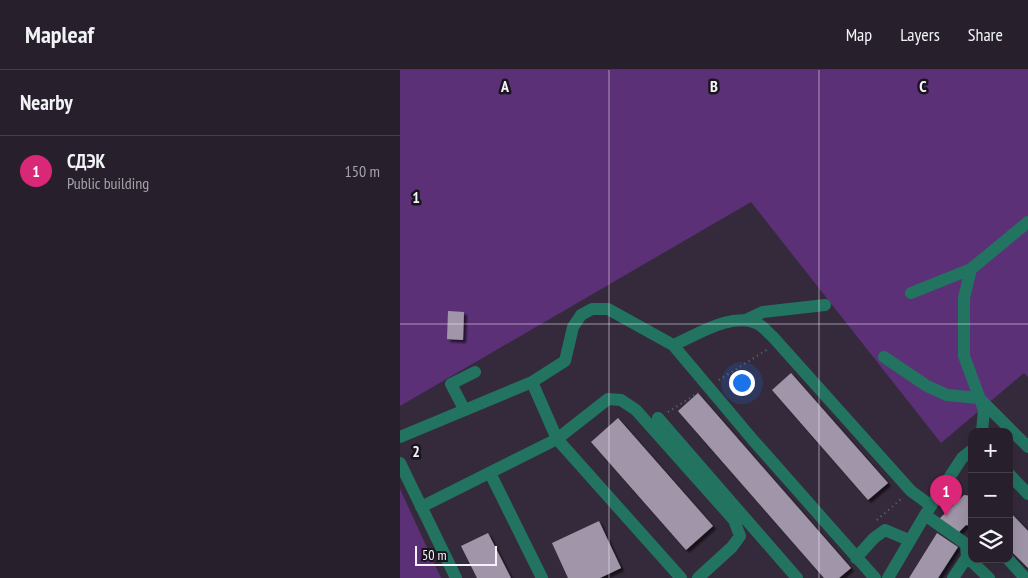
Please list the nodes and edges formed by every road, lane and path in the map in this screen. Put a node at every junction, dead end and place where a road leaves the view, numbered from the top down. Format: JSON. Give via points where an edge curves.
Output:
{"nodes":[{"id":1,"x":1028,"y":222,"type":"edge"},
{"id":2,"x":971,"y":270,"type":"junction"},
{"id":3,"x":911,"y":293,"type":"dead end"},
{"id":4,"x":825,"y":305,"type":"dead end"},
{"id":5,"x":746,"y":320,"type":"junction"},
{"id":6,"x":674,"y":344,"type":"junction"},
{"id":7,"x":884,"y":357,"type":"dead end"},
{"id":8,"x":475,"y":372,"type":"dead end"},
{"id":9,"x":532,"y":382,"type":"junction"},
{"id":10,"x":979,"y":398,"type":"junction"},
{"id":11,"x":464,"y":409,"type":"junction"},
{"id":12,"x":658,"y":418,"type":"dead end"},
{"id":13,"x":982,"y":428,"type":"edge"},
{"id":14,"x":400,"y":437,"type":"edge"},
{"id":15,"x":556,"y":439,"type":"junction"},
{"id":16,"x":1028,"y":447,"type":"edge"},
{"id":17,"x":968,"y":453,"type":"edge"},
{"id":18,"x":400,"y":463,"type":"edge"},
{"id":19,"x":490,"y":473,"type":"junction"},
{"id":20,"x":1013,"y":478,"type":"edge"},
{"id":21,"x":911,"y":491,"type":"junction"},
{"id":22,"x":1028,"y":494,"type":"edge"},
{"id":23,"x":421,"y":507,"type":"junction"},
{"id":24,"x":925,"y":508,"type":"junction"},
{"id":25,"x":875,"y":522,"type":"dead end"},
{"id":26,"x":904,"y":538,"type":"dead end"},
{"id":27,"x":968,"y":540,"type":"edge"},
{"id":28,"x":968,"y":549,"type":"edge"},
{"id":29,"x":967,"y":557,"type":"junction"},
{"id":30,"x":856,"y":558,"type":"junction"},
{"id":31,"x":1012,"y":563,"type":"edge"},
{"id":32,"x":456,"y":578,"type":"edge"},
{"id":33,"x":542,"y":578,"type":"edge"},
{"id":34,"x":681,"y":578,"type":"edge"},
{"id":35,"x":698,"y":578,"type":"edge"},
{"id":36,"x":797,"y":578,"type":"edge"},
{"id":37,"x":875,"y":578,"type":"edge"},
{"id":38,"x":888,"y":578,"type":"edge"},
{"id":39,"x":953,"y":578,"type":"edge"},
{"id":40,"x":989,"y":578,"type":"edge"},
{"id":41,"x":1025,"y":578,"type":"edge"}],
"edges":[{"from":1,"to":2,"type":"street"},
{"from":2,"to":3,"type":"street"},
{"from":2,"to":10,"type":"street","via":[[964,298],[964,356]]},
{"from":4,"to":5,"type":"street","via":[[763,312]]},
{"from":5,"to":6,"type":"street","via":[[723,324]]},
{"from":5,"to":21,"type":"street","via":[[759,324],[773,337]]},
{"from":6,"to":9,"type":"street","via":[[608,309],[592,309],[581,315],[572,327],[566,361]]},
{"from":6,"to":30,"type":"street"},
{"from":7,"to":10,"type":"street","via":[[900,370],[940,392]]},
{"from":8,"to":11,"type":"street","via":[[451,384]]},
{"from":9,"to":11,"type":"street"},
{"from":9,"to":15,"type":"street"},
{"from":10,"to":13,"type":"street","via":[[984,410]]},
{"from":10,"to":16,"type":"street"},
{"from":11,"to":14,"type":"street"},
{"from":12,"to":36,"type":"street"},
{"from":15,"to":19,"type":"street"},
{"from":15,"to":34,"type":"street"},
{"from":15,"to":35,"type":"street","via":[[608,399],[621,400],[636,410],[734,520],[740,536]]},
{"from":17,"to":24,"type":"street"},
{"from":18,"to":23,"type":"street"},
{"from":19,"to":23,"type":"street"},
{"from":19,"to":33,"type":"street"},
{"from":20,"to":22,"type":"street"},
{"from":21,"to":24,"type":"street"},
{"from":21,"to":25,"type":"path"},
{"from":23,"to":32,"type":"street"},
{"from":24,"to":27,"type":"street"},
{"from":24,"to":38,"type":"street"},
{"from":26,"to":30,"type":"street","via":[[885,530]]},
{"from":28,"to":29,"type":"street"},
{"from":29,"to":39,"type":"street"},
{"from":29,"to":40,"type":"street"},
{"from":30,"to":37,"type":"street"},
{"from":31,"to":41,"type":"street"}]}
